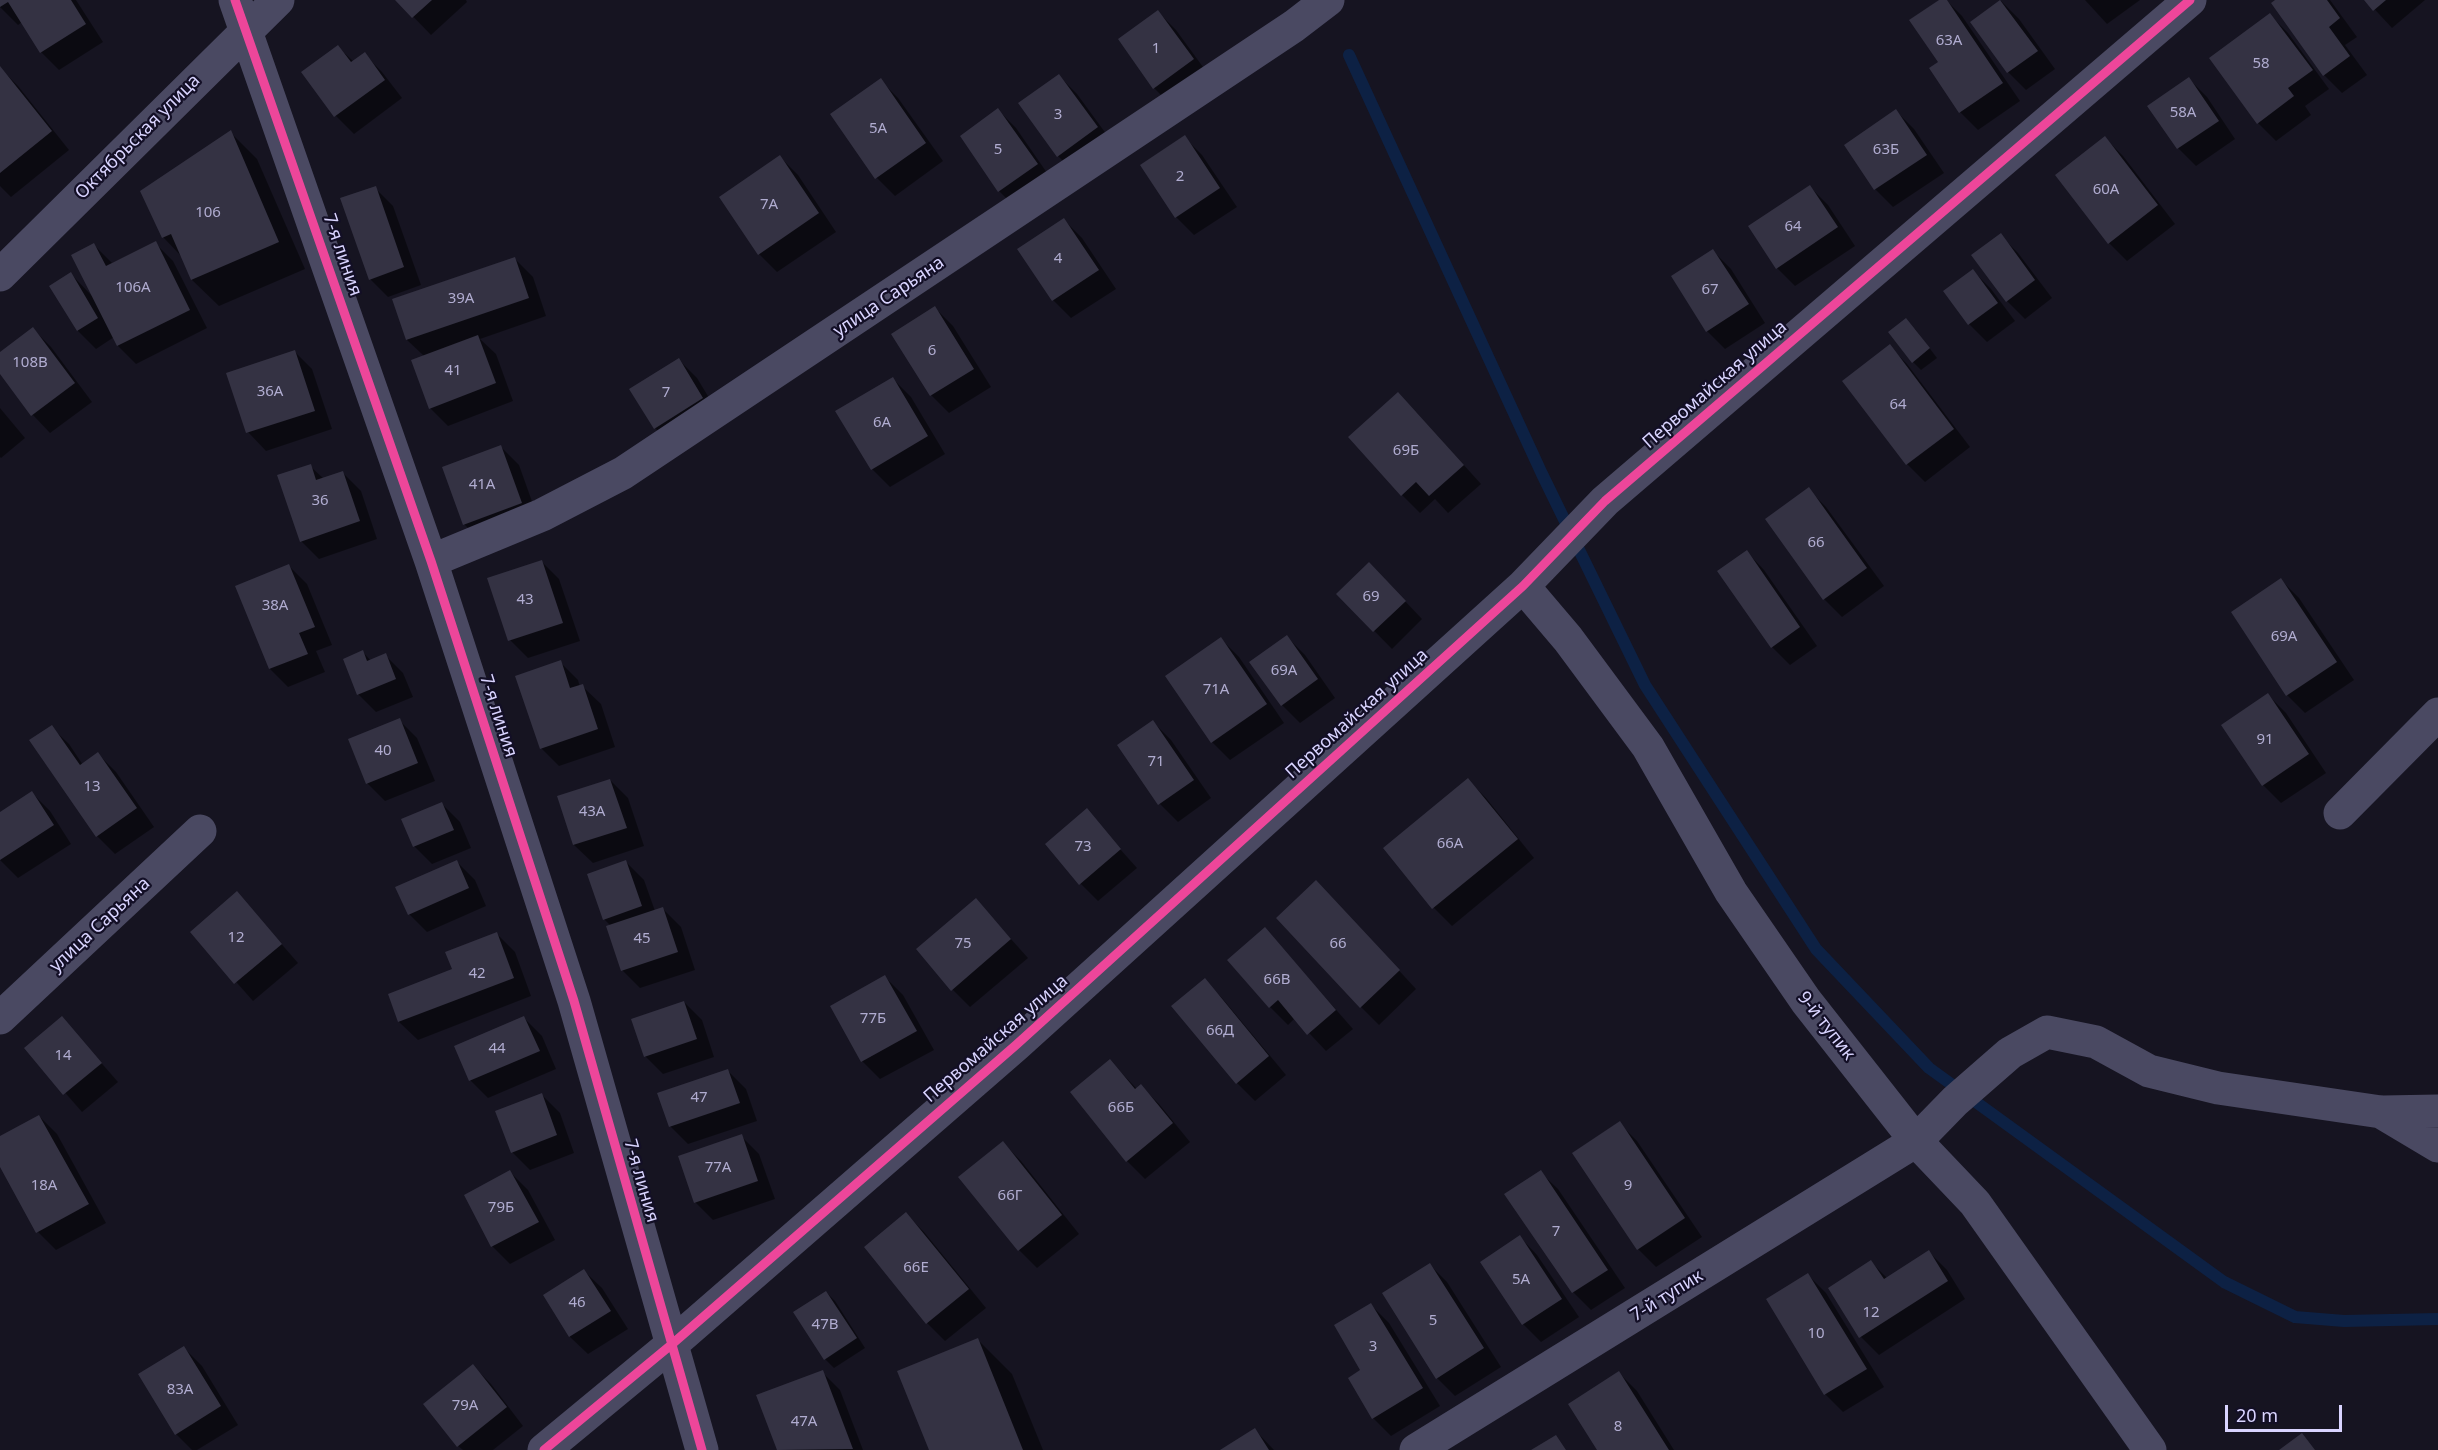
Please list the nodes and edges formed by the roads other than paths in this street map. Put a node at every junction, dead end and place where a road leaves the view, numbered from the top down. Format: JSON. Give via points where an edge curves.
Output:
{"nodes":[{"id":1,"x":235,"y":0,"type":"edge"},
{"id":2,"x":278,"y":0,"type":"edge"},
{"id":3,"x":1328,"y":0,"type":"edge"},
{"id":4,"x":2190,"y":0,"type":"edge"},
{"id":5,"x":245,"y":31,"type":"junction"},
{"id":6,"x":0,"y":275,"type":"edge"},
{"id":7,"x":431,"y":561,"type":"junction"},
{"id":8,"x":1523,"y":586,"type":"junction"},
{"id":9,"x":2438,"y":714,"type":"edge"},
{"id":10,"x":2340,"y":813,"type":"dead end"},
{"id":11,"x":200,"y":831,"type":"dead end"},
{"id":12,"x":0,"y":1018,"type":"edge"},
{"id":13,"x":2438,"y":1111,"type":"edge"},
{"id":14,"x":2381,"y":1112,"type":"junction"},
{"id":15,"x":1916,"y":1141,"type":"junction"},
{"id":16,"x":2438,"y":1146,"type":"edge"},
{"id":17,"x":671,"y":1345,"type":"junction"},
{"id":18,"x":544,"y":1450,"type":"edge"},
{"id":19,"x":702,"y":1450,"type":"edge"},
{"id":20,"x":1416,"y":1450,"type":"edge"},
{"id":21,"x":2150,"y":1450,"type":"edge"}],
"edges":[{"from":1,"to":5,"type":"street","name":"7-я линия"},
{"from":2,"to":5,"type":"street","name":"Октябрьская улица"},
{"from":3,"to":7,"type":"street","name":"улица Сарьяна","via":[[623,473],[542,515]]},
{"from":4,"to":8,"type":"street","name":"Первомайская улица","via":[[1605,501]]},
{"from":5,"to":6,"type":"street","name":"Октябрьская улица"},
{"from":5,"to":7,"type":"street","name":"7-я линия"},
{"from":7,"to":17,"type":"street","name":"7-я линия","via":[[574,1001]]},
{"from":8,"to":15,"type":"street","name":"9-й тупик","via":[[1568,639],[1648,747],[1731,892],[1806,1001]]},
{"from":8,"to":17,"type":"street","name":"Первомайская улица","via":[[1016,1045]]},
{"from":9,"to":10,"type":"street"},
{"from":11,"to":12,"type":"street","name":"улица Сарьяна"},
{"from":13,"to":14,"type":"street"},
{"from":14,"to":15,"type":"street","name":"7-й тупик","via":[[2218,1088],[2149,1071],[2096,1042],[2047,1032],[2010,1053]]},
{"from":14,"to":16,"type":"street"},
{"from":15,"to":20,"type":"street","name":"7-й тупик"},
{"from":15,"to":21,"type":"street","name":"9-й тупик","via":[[1976,1203]]},
{"from":17,"to":18,"type":"street","name":"Первомайская улица"},
{"from":17,"to":19,"type":"street","name":"7-я линия"}]}
